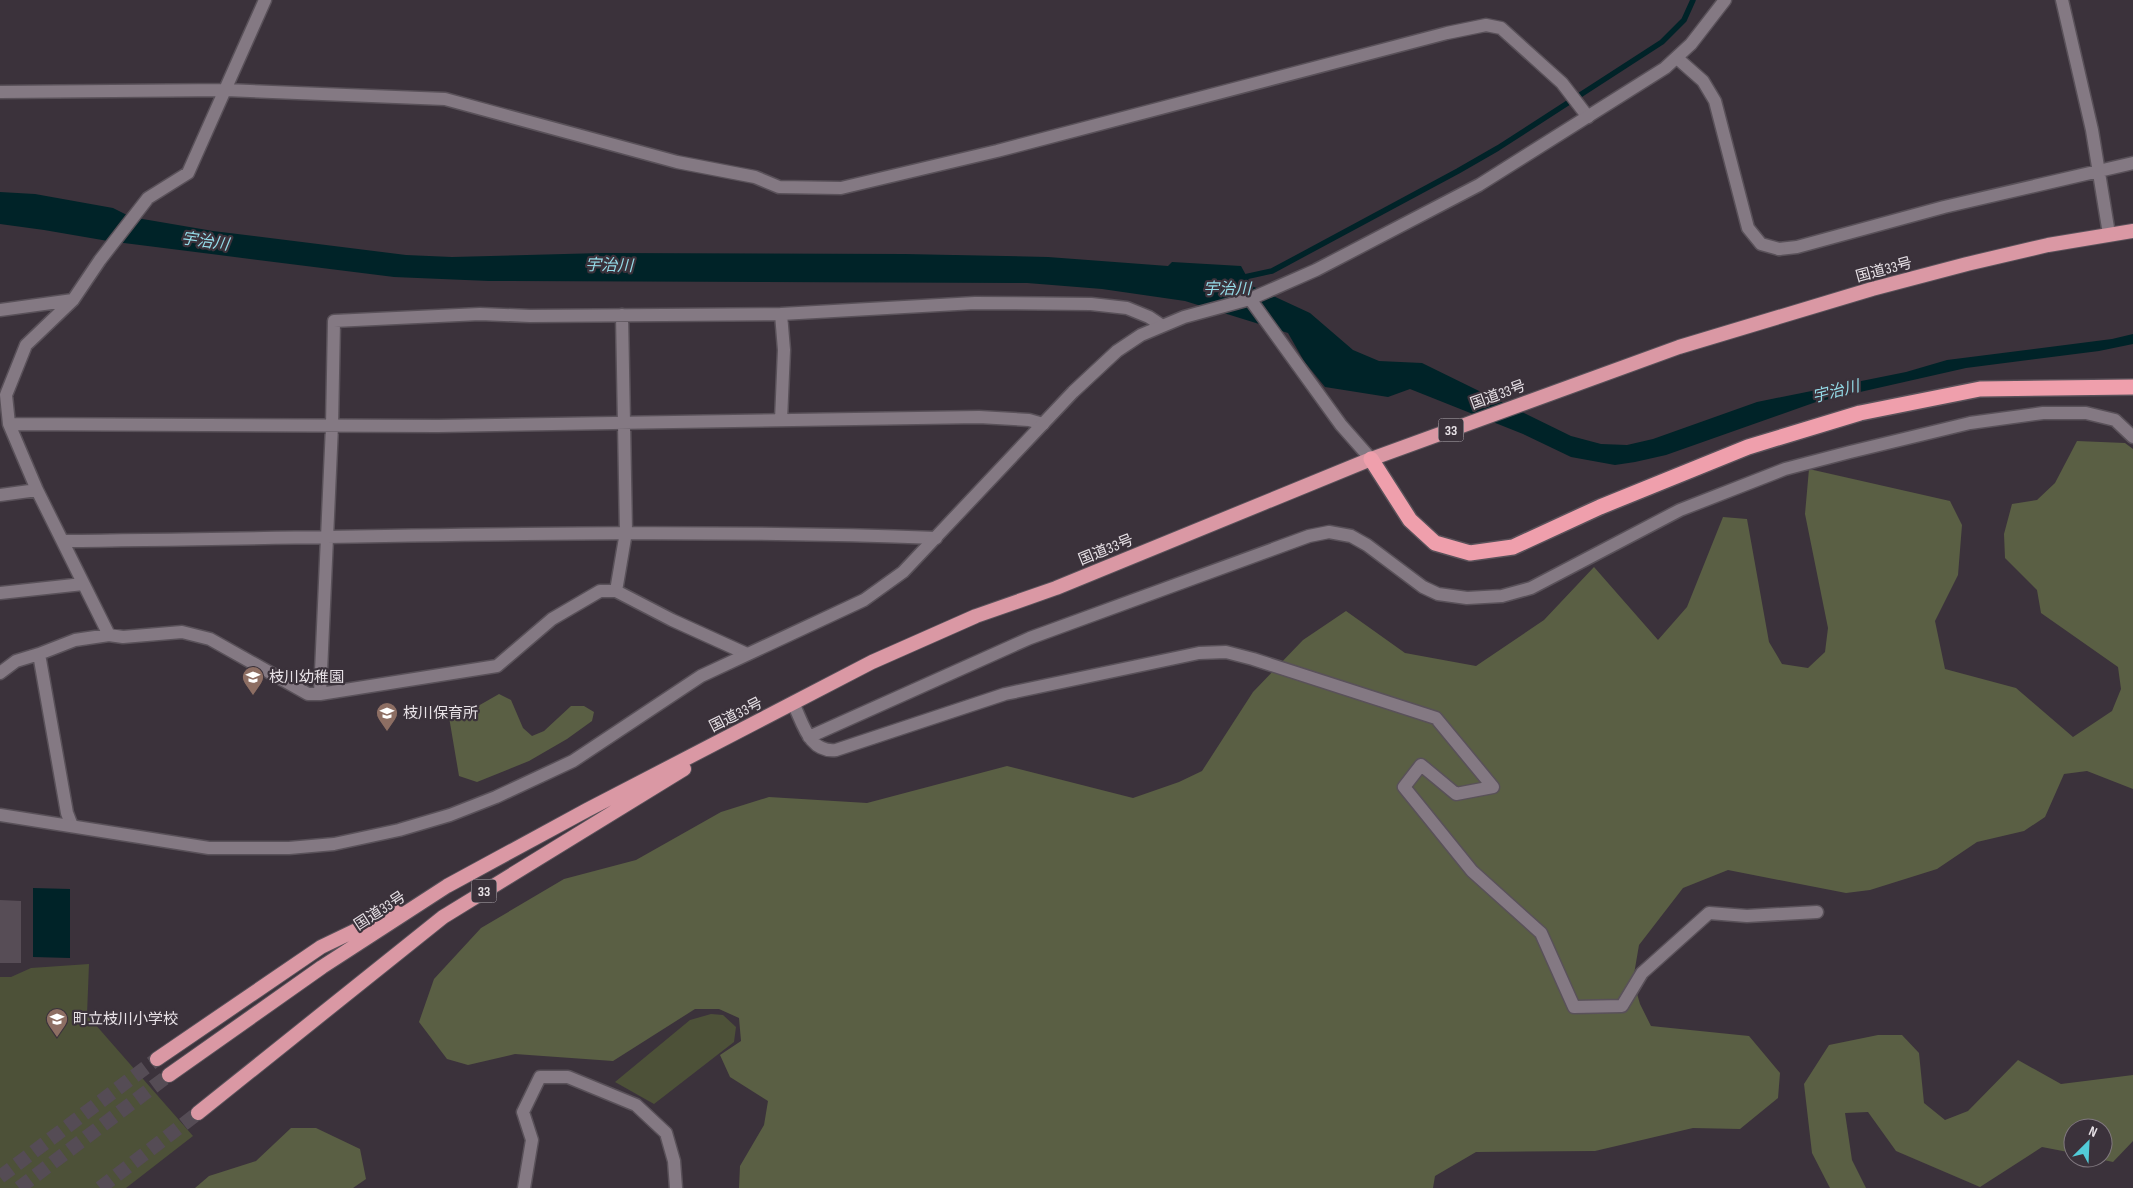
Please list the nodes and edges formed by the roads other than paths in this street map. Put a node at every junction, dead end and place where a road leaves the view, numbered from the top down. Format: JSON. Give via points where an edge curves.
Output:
{"nodes":[{"id":1,"x":265,"y":0,"type":"edge"},
{"id":2,"x":2062,"y":0,"type":"edge"},
{"id":3,"x":1723,"y":1,"type":"edge"},
{"id":4,"x":1677,"y":58,"type":"junction"},
{"id":5,"x":226,"y":90,"type":"junction"},
{"id":6,"x":0,"y":92,"type":"edge"},
{"id":7,"x":1588,"y":117,"type":"junction"},
{"id":8,"x":2133,"y":163,"type":"edge"},
{"id":9,"x":2098,"y":171,"type":"junction"},
{"id":10,"x":2133,"y":231,"type":"edge"},
{"id":11,"x":2109,"y":234,"type":"junction"},
{"id":12,"x":1250,"y":299,"type":"junction"},
{"id":13,"x":73,"y":300,"type":"junction"},
{"id":14,"x":0,"y":310,"type":"edge"},
{"id":15,"x":781,"y":314,"type":"junction"},
{"id":16,"x":622,"y":315,"type":"junction"},
{"id":17,"x":1161,"y":325,"type":"junction"},
{"id":18,"x":2133,"y":388,"type":"edge"},
{"id":19,"x":3,"y":396,"type":"edge"},
{"id":20,"x":781,"y":420,"type":"junction"},
{"id":21,"x":8,"y":424,"type":"junction"},
{"id":22,"x":624,"y":424,"type":"junction"},
{"id":23,"x":1044,"y":424,"type":"junction"},
{"id":24,"x":332,"y":426,"type":"junction"},
{"id":25,"x":2133,"y":437,"type":"edge"},
{"id":26,"x":1371,"y":459,"type":"junction"},
{"id":27,"x":37,"y":490,"type":"junction"},
{"id":28,"x":0,"y":495,"type":"edge"},
{"id":29,"x":626,"y":532,"type":"junction"},
{"id":30,"x":326,"y":538,"type":"junction"},
{"id":31,"x":936,"y":538,"type":"junction"},
{"id":32,"x":64,"y":541,"type":"junction"},
{"id":33,"x":83,"y":584,"type":"junction"},
{"id":34,"x":616,"y":592,"type":"junction"},
{"id":35,"x":0,"y":593,"type":"edge"},
{"id":36,"x":109,"y":635,"type":"junction"},
{"id":37,"x":39,"y":654,"type":"junction"},
{"id":38,"x":747,"y":654,"type":"junction"},
{"id":39,"x":0,"y":673,"type":"edge"},
{"id":40,"x":320,"y":694,"type":"junction"},
{"id":41,"x":794,"y":703,"type":"junction"},
{"id":42,"x":809,"y":737,"type":"junction"},
{"id":43,"x":0,"y":815,"type":"edge"},
{"id":44,"x":72,"y":826,"type":"junction"},
{"id":45,"x":447,"y":886,"type":"junction"},
{"id":46,"x":1817,"y":912,"type":"dead end"},
{"id":47,"x":157,"y":1059,"type":"tunnel mouth"},
{"id":48,"x":169,"y":1075,"type":"tunnel mouth"},
{"id":49,"x":198,"y":1113,"type":"tunnel mouth"},
{"id":50,"x":524,"y":1188,"type":"edge"},
{"id":51,"x":676,"y":1188,"type":"edge"}],
"edges":[{"from":1,"to":5,"type":"street"},
{"from":2,"to":9,"type":"street","via":[[2092,130]]},
{"from":3,"to":4,"type":"street"},
{"from":4,"to":7,"type":"street"},
{"from":4,"to":9,"type":"street","via":[[1703,81],[1715,101],[1748,228],[1761,244],[1779,249],[1798,247],[1944,207]]},
{"from":5,"to":6,"type":"street"},
{"from":5,"to":7,"type":"street","via":[[445,99],[677,162],[755,178],[779,187],[841,188],[1486,25],[1501,28],[1562,83]]},
{"from":5,"to":13,"type":"street","via":[[188,173],[148,198]]},
{"from":7,"to":12,"type":"street","via":[[1479,185],[1316,270]]},
{"from":8,"to":9,"type":"street"},
{"from":9,"to":11,"type":"street"},
{"from":10,"to":11,"type":"highway","name":"国道33号","number":"33"},
{"from":11,"to":26,"type":"highway","name":"国道33号","number":"33","via":[[1967,264],[1679,347]]},
{"from":12,"to":17,"type":"street"},
{"from":12,"to":26,"type":"street","via":[[1341,425]]},
{"from":13,"to":14,"type":"street"},
{"from":13,"to":19,"type":"street","via":[[26,345]]},
{"from":15,"to":16,"type":"street"},
{"from":15,"to":17,"type":"street","via":[[974,302],[1091,304],[1127,308]]},
{"from":15,"to":20,"type":"street","via":[[784,350]]},
{"from":16,"to":22,"type":"street"},
{"from":16,"to":24,"type":"street","via":[[480,314],[334,321]]},
{"from":17,"to":23,"type":"street","via":[[1141,335],[1099,366]]},
{"from":18,"to":26,"type":"highway","via":[[1980,389],[1860,413],[1748,447],[1600,507],[1513,547],[1470,553],[1435,543],[1410,520]]},
{"from":19,"to":21,"type":"street"},
{"from":20,"to":22,"type":"street"},
{"from":20,"to":23,"type":"street","via":[[979,417]]},
{"from":21,"to":24,"type":"street"},
{"from":21,"to":27,"type":"street"},
{"from":22,"to":24,"type":"street"},
{"from":22,"to":29,"type":"street"},
{"from":23,"to":31,"type":"street"},
{"from":24,"to":30,"type":"street"},
{"from":25,"to":42,"type":"street","via":[[2115,420],[2086,413],[2043,413],[1970,423],[1785,468],[1680,510],[1531,588],[1502,596],[1467,598],[1438,594],[1351,536],[1329,532],[1309,536],[1030,638]]},
{"from":26,"to":41,"type":"highway","name":"国道33号","number":"33","via":[[1056,588],[976,616],[872,662]]},
{"from":27,"to":28,"type":"street"},
{"from":27,"to":32,"type":"street"},
{"from":29,"to":30,"type":"street"},
{"from":29,"to":31,"type":"street"},
{"from":29,"to":34,"type":"street"},
{"from":30,"to":32,"type":"street"},
{"from":30,"to":40,"type":"street"},
{"from":31,"to":38,"type":"street","via":[[902,572],[864,600]]},
{"from":32,"to":33,"type":"street"},
{"from":33,"to":35,"type":"street"},
{"from":33,"to":36,"type":"street"},
{"from":34,"to":38,"type":"street"},
{"from":34,"to":40,"type":"street","via":[[600,591],[552,619],[497,666]]},
{"from":36,"to":37,"type":"street","via":[[75,640]]},
{"from":36,"to":40,"type":"street","via":[[123,638],[182,632],[210,639],[308,694]]},
{"from":37,"to":39,"type":"street","via":[[16,661]]},
{"from":37,"to":44,"type":"street"},
{"from":38,"to":44,"type":"street","via":[[701,676],[572,761],[496,797],[399,830],[334,844],[250,849],[209,848]]},
{"from":41,"to":42,"type":"street"},
{"from":41,"to":45,"type":"highway","name":"国道33号","number":"33"},
{"from":41,"to":49,"type":"highway","number":"33","via":[[443,917]]},
{"from":42,"to":46,"type":"street","via":[[814,745],[825,751],[836,750],[1005,694],[1199,653],[1226,652],[1436,718],[1493,787],[1456,794],[1421,765],[1404,787],[1472,871],[1541,933],[1574,1008],[1622,1006],[1642,973],[1709,913],[1747,916]]},
{"from":43,"to":44,"type":"street"},
{"from":45,"to":47,"type":"highway","number":"33","via":[[321,947]]},
{"from":45,"to":48,"type":"highway","name":"国道33号","number":"33","via":[[322,967]]},
{"from":50,"to":51,"type":"street","via":[[532,1140],[523,1112],[540,1077],[568,1077],[636,1105],[666,1133],[674,1161]]}]}
